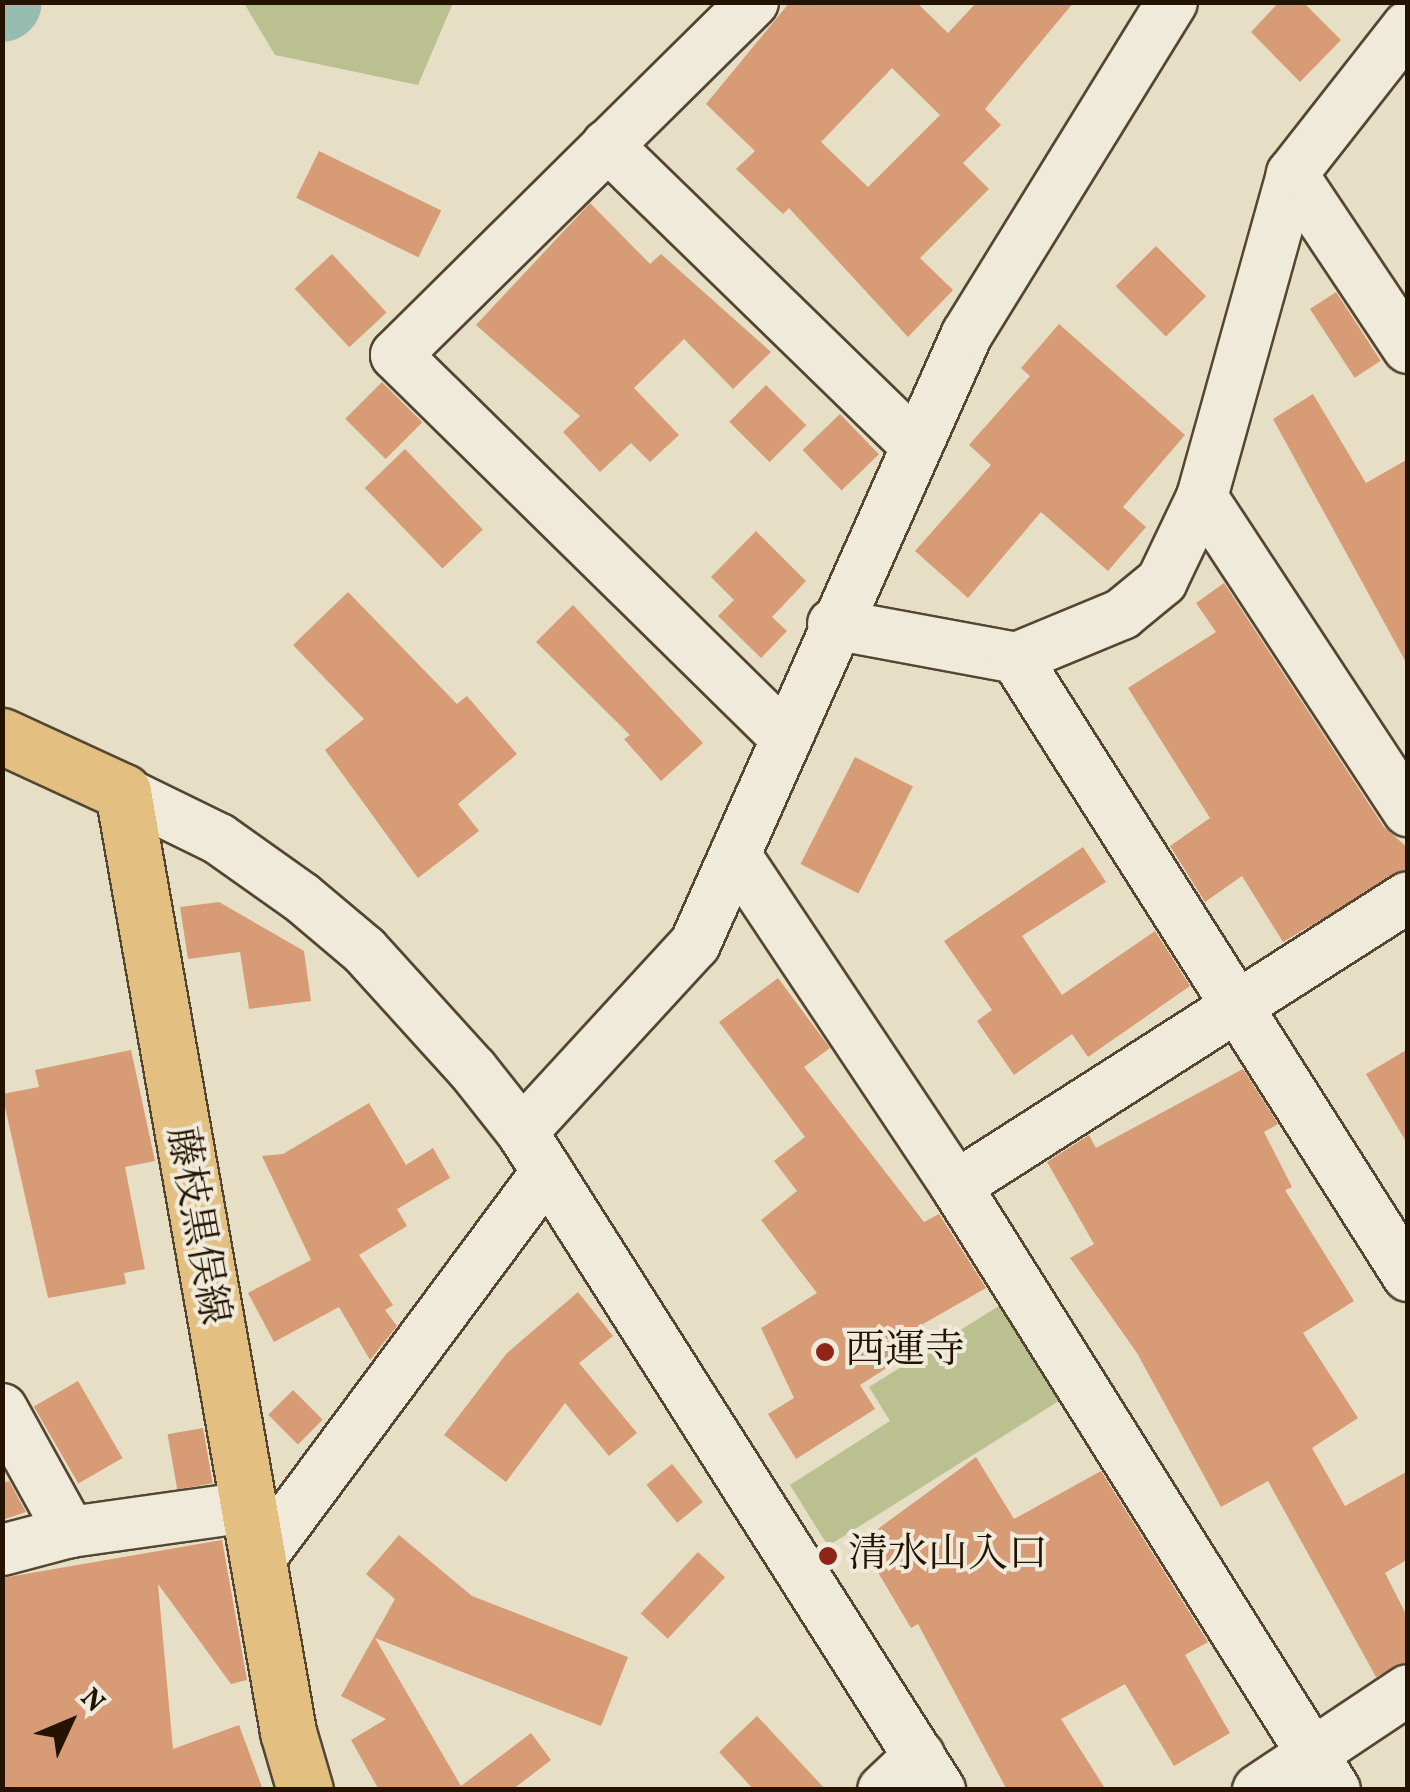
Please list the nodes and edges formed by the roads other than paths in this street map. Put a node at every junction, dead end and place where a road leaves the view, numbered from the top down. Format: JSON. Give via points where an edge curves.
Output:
{"nodes":[{"id":1,"x":753,"y":2,"type":"edge"},
{"id":2,"x":1172,"y":2,"type":"edge"},
{"id":3,"x":1408,"y":26,"type":"edge"},
{"id":4,"x":607,"y":144,"type":"junction"},
{"id":5,"x":1292,"y":174,"type":"junction"},
{"id":6,"x":1408,"y":348,"type":"edge"},
{"id":7,"x":914,"y":443,"type":"junction"},
{"id":8,"x":1202,"y":496,"type":"junction"},
{"id":9,"x":832,"y":624,"type":"junction"},
{"id":10,"x":1016,"y":658,"type":"junction"},
{"id":11,"x":2,"y":736,"type":"edge"},
{"id":12,"x":784,"y":736,"type":"junction"},
{"id":13,"x":124,"y":792,"type":"junction"},
{"id":14,"x":1408,"y":811,"type":"edge"},
{"id":15,"x":736,"y":856,"type":"junction"},
{"id":16,"x":1408,"y":897,"type":"edge"},
{"id":17,"x":1233,"y":1004,"type":"junction"},
{"id":18,"x":534,"y":1152,"type":"junction"},
{"id":19,"x":956,"y":1186,"type":"junction"},
{"id":20,"x":1408,"y":1276,"type":"edge"},
{"id":21,"x":2,"y":1409,"type":"edge"},
{"id":22,"x":248,"y":1506,"type":"junction"},
{"id":23,"x":70,"y":1532,"type":"junction"},
{"id":24,"x":2,"y":1550,"type":"edge"},
{"id":25,"x":258,"y":1561,"type":"junction"},
{"id":26,"x":1408,"y":1690,"type":"edge"},
{"id":27,"x":1325,"y":1771,"type":"edge"},
{"id":28,"x":930,"y":1773,"type":"edge"},
{"id":29,"x":306,"y":1790,"type":"edge"},
{"id":30,"x":882,"y":1790,"type":"edge"},
{"id":31,"x":1258,"y":1790,"type":"edge"}],
"edges":[{"from":1,"to":4,"type":"street"},
{"from":2,"to":7,"type":"street","via":[[967,334]]},
{"from":3,"to":5,"type":"street"},
{"from":4,"to":7,"type":"street"},
{"from":4,"to":12,"type":"street","via":[[396,355]]},
{"from":5,"to":6,"type":"street"},
{"from":5,"to":8,"type":"street"},
{"from":7,"to":9,"type":"street"},
{"from":8,"to":10,"type":"street","via":[[1162,582],[1122,614]]},
{"from":8,"to":14,"type":"street"},
{"from":9,"to":10,"type":"street"},
{"from":9,"to":12,"type":"street"},
{"from":10,"to":17,"type":"street"},
{"from":11,"to":13,"type":"main road"},
{"from":12,"to":15,"type":"street"},
{"from":13,"to":18,"type":"street","via":[[219,839],[364,950]]},
{"from":13,"to":22,"type":"main road","name":"藤枝黒俣線"},
{"from":15,"to":18,"type":"street","via":[[696,944]]},
{"from":15,"to":19,"type":"street"},
{"from":16,"to":17,"type":"street"},
{"from":17,"to":19,"type":"street"},
{"from":17,"to":20,"type":"street"},
{"from":18,"to":25,"type":"street"},
{"from":18,"to":28,"type":"street"},
{"from":19,"to":27,"type":"street"},
{"from":21,"to":23,"type":"street"},
{"from":22,"to":23,"type":"street"},
{"from":22,"to":25,"type":"main road","name":"藤枝黒俣線"},
{"from":23,"to":24,"type":"street"},
{"from":25,"to":29,"type":"main road","name":"藤枝黒俣線"},
{"from":26,"to":27,"type":"street"},
{"from":27,"to":31,"type":"street"},
{"from":28,"to":30,"type":"street"}]}
